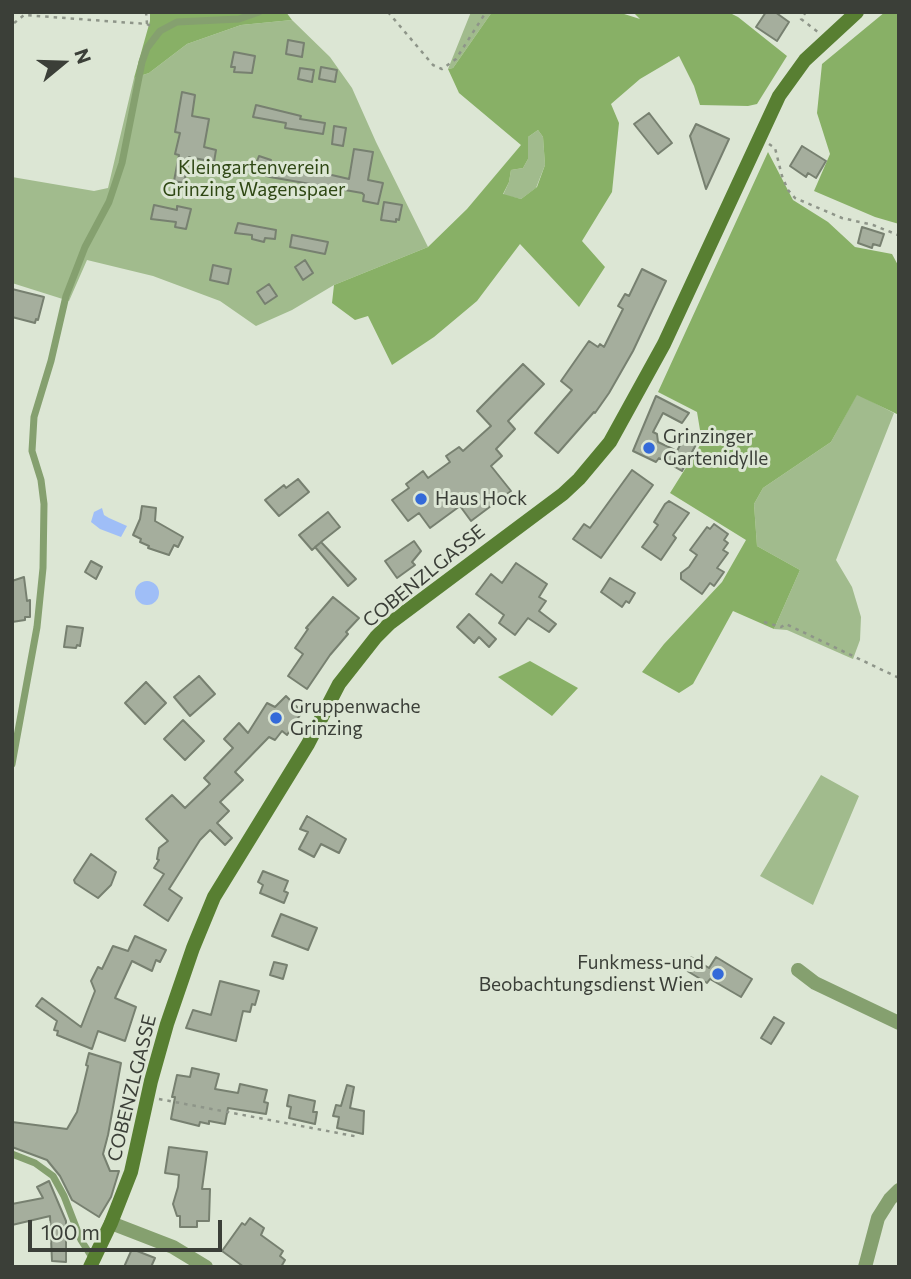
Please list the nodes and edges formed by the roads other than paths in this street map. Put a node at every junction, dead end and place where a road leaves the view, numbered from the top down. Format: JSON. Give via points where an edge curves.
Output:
{"nodes":[{"id":1,"x":259,"y":12,"type":"edge"},
{"id":2,"x":857,"y":12,"type":"edge"},
{"id":3,"x":12,"y":764,"type":"edge"},
{"id":4,"x":798,"y":970,"type":"dead end"},
{"id":5,"x":899,"y":1023,"type":"edge"},
{"id":6,"x":12,"y":1154,"type":"edge"},
{"id":7,"x":899,"y":1190,"type":"edge"},
{"id":8,"x":111,"y":1223,"type":"junction"},
{"id":9,"x":92,"y":1263,"type":"edge"},
{"id":10,"x":206,"y":1267,"type":"edge"},
{"id":11,"x":865,"y":1267,"type":"edge"}],
"edges":[{"from":1,"to":3,"type":"lane","via":[[239,19],[177,22],[160,31],[142,62],[122,163],[66,296],[33,417],[32,451],[44,504],[43,568]]},
{"from":2,"to":8,"type":"street","name":"COBENZLGASSE","via":[[788,80],[664,344],[610,442],[563,494],[389,624],[339,684],[308,744],[214,897],[182,978],[131,1172]]},
{"from":4,"to":5,"type":"street","via":[[815,983]]},
{"from":6,"to":9,"type":"lane","via":[[53,1176]]},
{"from":7,"to":11,"type":"street","via":[[878,1218]]},
{"from":8,"to":9,"type":"street","name":"COBENZLGASSE"},
{"from":8,"to":10,"type":"street","via":[[173,1247]]}]}
